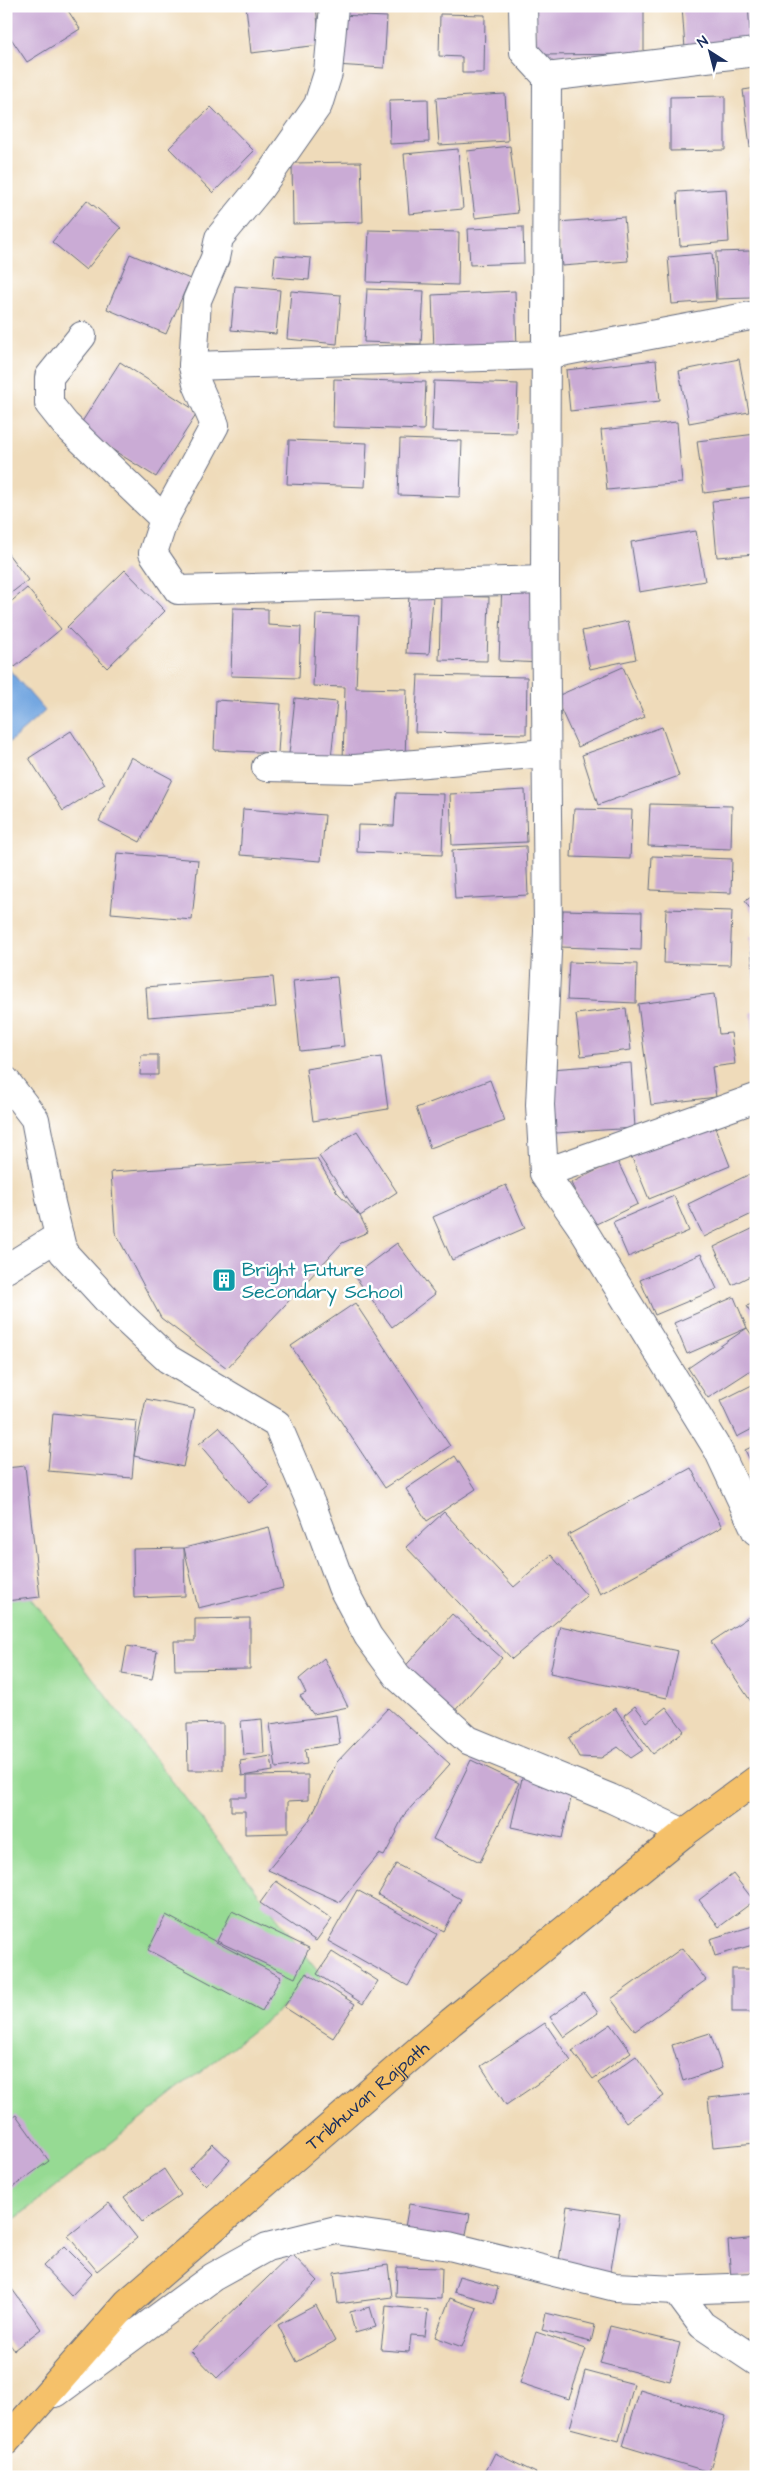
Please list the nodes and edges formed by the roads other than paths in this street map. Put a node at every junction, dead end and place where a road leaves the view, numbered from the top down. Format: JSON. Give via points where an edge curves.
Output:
{"nodes":[{"id":1,"x":334,"y":6,"type":"edge"},
{"id":2,"x":523,"y":6,"type":"edge"},
{"id":3,"x":756,"y":52,"type":"edge"},
{"id":4,"x":547,"y":77,"type":"junction"},
{"id":5,"x":756,"y":315,"type":"edge"},
{"id":6,"x":82,"y":336,"type":"dead end"},
{"id":7,"x":545,"y":355,"type":"junction"},
{"id":8,"x":193,"y":366,"type":"junction"},
{"id":9,"x":164,"y":519,"type":"junction"},
{"id":10,"x":545,"y":580,"type":"junction"},
{"id":11,"x":546,"y":753,"type":"junction"},
{"id":12,"x":266,"y":767,"type":"dead end"},
{"id":13,"x":6,"y":1082,"type":"edge"},
{"id":14,"x":756,"y":1098,"type":"edge"},
{"id":15,"x":544,"y":1174,"type":"junction"},
{"id":16,"x":60,"y":1236,"type":"junction"},
{"id":17,"x":6,"y":1269,"type":"edge"},
{"id":18,"x":756,"y":1530,"type":"edge"},
{"id":19,"x":756,"y":1780,"type":"edge"},
{"id":20,"x":684,"y":1833,"type":"junction"},
{"id":21,"x":756,"y":2287,"type":"edge"},
{"id":22,"x":676,"y":2290,"type":"junction"},
{"id":23,"x":756,"y":2361,"type":"edge"},
{"id":24,"x":35,"y":2409,"type":"junction"},
{"id":25,"x":6,"y":2441,"type":"edge"}],
"edges":[{"from":1,"to":8,"type":"street","via":[[328,73],[318,105],[260,188],[219,238],[215,258],[197,300]]},
{"from":2,"to":4,"type":"street","via":[[524,52]]},
{"from":3,"to":4,"type":"street"},
{"from":4,"to":7,"type":"street"},
{"from":5,"to":7,"type":"street"},
{"from":6,"to":9,"type":"street","via":[[49,377],[49,404],[65,424]]},
{"from":7,"to":8,"type":"street"},
{"from":7,"to":10,"type":"street"},
{"from":8,"to":9,"type":"street","via":[[197,384],[215,425]]},
{"from":9,"to":10,"type":"street","via":[[153,553],[178,590]]},
{"from":10,"to":11,"type":"street"},
{"from":11,"to":12,"type":"street","via":[[355,768]]},
{"from":11,"to":15,"type":"street","via":[[548,931],[540,1105]]},
{"from":13,"to":16,"type":"street","via":[[35,1119]]},
{"from":14,"to":15,"type":"street"},
{"from":15,"to":18,"type":"street","via":[[580,1225],[718,1450]]},
{"from":16,"to":17,"type":"street"},
{"from":16,"to":20,"type":"street","via":[[63,1252],[168,1359],[278,1424],[342,1587],[368,1636],[398,1677],[468,1740],[610,1798]]},
{"from":19,"to":20,"type":"highway","name":"Tribhuvan Rajpath"},
{"from":20,"to":24,"type":"highway","name":"Tribhuvan Rajpath","via":[[450,2022],[128,2302]]},
{"from":21,"to":22,"type":"street"},
{"from":22,"to":23,"type":"street","via":[[702,2326]]},
{"from":22,"to":24,"type":"street","via":[[615,2287],[449,2246],[336,2230],[267,2247],[213,2277]]},
{"from":24,"to":25,"type":"highway","name":"Tribhuvan Rajpath"}]}
